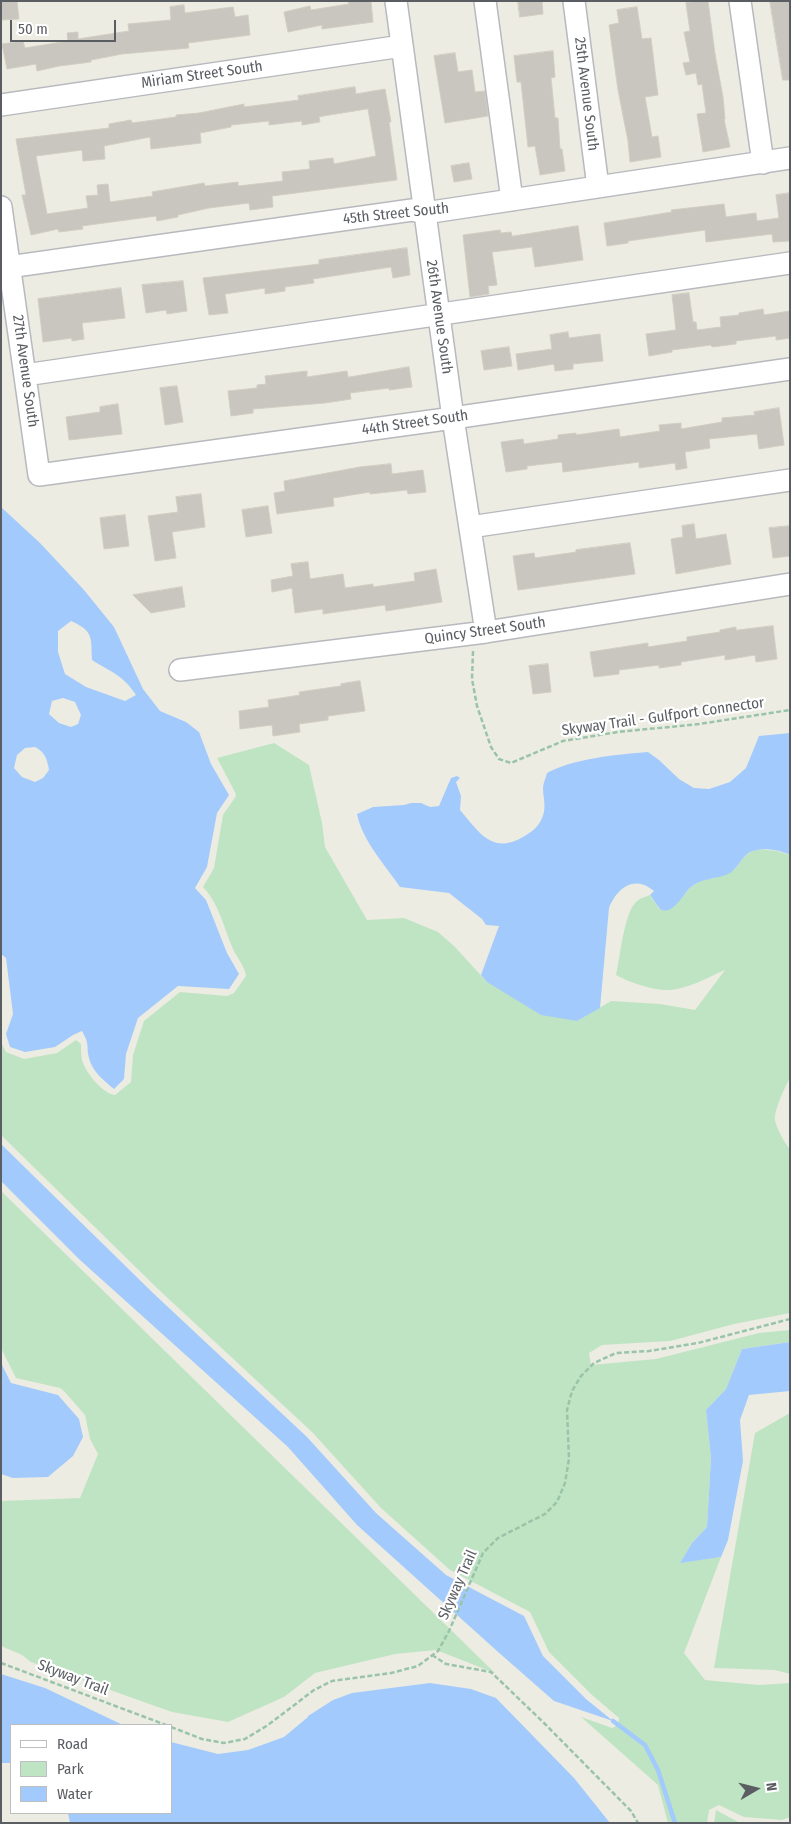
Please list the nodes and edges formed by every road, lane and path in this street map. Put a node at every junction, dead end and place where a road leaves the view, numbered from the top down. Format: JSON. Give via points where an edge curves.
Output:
{"nodes":[{"id":1,"x":396,"y":1,"type":"edge"},
{"id":2,"x":485,"y":1,"type":"edge"},
{"id":3,"x":574,"y":1,"type":"edge"},
{"id":4,"x":740,"y":1,"type":"edge"},
{"id":5,"x":402,"y":46,"type":"junction"},
{"id":6,"x":1,"y":105,"type":"edge"},
{"id":7,"x":790,"y":158,"type":"edge"},
{"id":8,"x":763,"y":163,"type":"junction"},
{"id":9,"x":598,"y":187,"type":"junction"},
{"id":10,"x":512,"y":200,"type":"junction"},
{"id":11,"x":1,"y":207,"type":"edge"},
{"id":12,"x":425,"y":213,"type":"junction"},
{"id":13,"x":790,"y":263,"type":"edge"},
{"id":14,"x":6,"y":268,"type":"edge"},
{"id":15,"x":439,"y":315,"type":"junction"},
{"id":16,"x":790,"y":369,"type":"edge"},
{"id":17,"x":25,"y":375,"type":"junction"},
{"id":18,"x":454,"y":418,"type":"junction"},
{"id":19,"x":39,"y":475,"type":"joint"},
{"id":20,"x":790,"y":480,"type":"edge"},
{"id":21,"x":470,"y":527,"type":"junction"},
{"id":22,"x":790,"y":584,"type":"edge"},
{"id":23,"x":486,"y":632,"type":"junction"},
{"id":24,"x":180,"y":670,"type":"dead end"},
{"id":25,"x":790,"y":710,"type":"edge"},
{"id":26,"x":790,"y":1319,"type":"edge"},
{"id":27,"x":432,"y":1655,"type":"junction"},
{"id":28,"x":1,"y":1663,"type":"edge"},
{"id":29,"x":163,"y":1724,"type":"edge"},
{"id":30,"x":172,"y":1727,"type":"edge"},
{"id":31,"x":638,"y":1823,"type":"edge"}],
"edges":[{"from":1,"to":5,"type":"street","name":"26th Avenue South"},
{"from":2,"to":10,"type":"street"},
{"from":3,"to":9,"type":"street","name":"25th Avenue South"},
{"from":4,"to":8,"type":"street"},
{"from":5,"to":6,"type":"street","name":"Miriam Street South"},
{"from":5,"to":12,"type":"street","name":"26th Avenue South"},
{"from":7,"to":8,"type":"street","name":"45th Street South"},
{"from":8,"to":9,"type":"street","name":"45th Street South"},
{"from":9,"to":10,"type":"street","name":"45th Street South"},
{"from":10,"to":12,"type":"street","name":"45th Street South"},
{"from":11,"to":14,"type":"street","name":"27th Avenue South"},
{"from":12,"to":14,"type":"street","name":"45th Street South","via":[[412,210]]},
{"from":12,"to":15,"type":"street","name":"26th Avenue South"},
{"from":13,"to":15,"type":"street"},
{"from":14,"to":17,"type":"street","name":"27th Avenue South"},
{"from":15,"to":17,"type":"street"},
{"from":15,"to":18,"type":"street","name":"26th Avenue South"},
{"from":16,"to":18,"type":"street","name":"44th Street South"},
{"from":17,"to":19,"type":"street","name":"27th Avenue South"},
{"from":18,"to":19,"type":"street","name":"44th Street South"},
{"from":18,"to":21,"type":"street","name":"26th Avenue South"},
{"from":20,"to":21,"type":"street"},
{"from":21,"to":23,"type":"street","name":"26th Avenue South"},
{"from":22,"to":23,"type":"street","name":"Quincy Street South"},
{"from":23,"to":24,"type":"street","name":"Quincy Street South"},
{"from":23,"to":25,"type":"path","name":"Skyway Trail - Gulfport Connector","via":[[473,648],[472,679],[477,706],[491,747],[499,759],[511,763],[564,741]]},
{"from":26,"to":27,"type":"path","name":"Skyway Trail","via":[[698,1343],[616,1354],[594,1362],[572,1391],[567,1410],[569,1459],[565,1483],[557,1502],[545,1514],[498,1538],[483,1553],[450,1631]]},
{"from":27,"to":30,"type":"path","name":"Skyway Trail","via":[[418,1666],[406,1670],[332,1681],[245,1739],[224,1743]]},
{"from":27,"to":31,"type":"path","via":[[446,1664],[491,1672],[631,1811]]},
{"from":28,"to":29,"type":"path","name":"Skyway Trail"}]}
